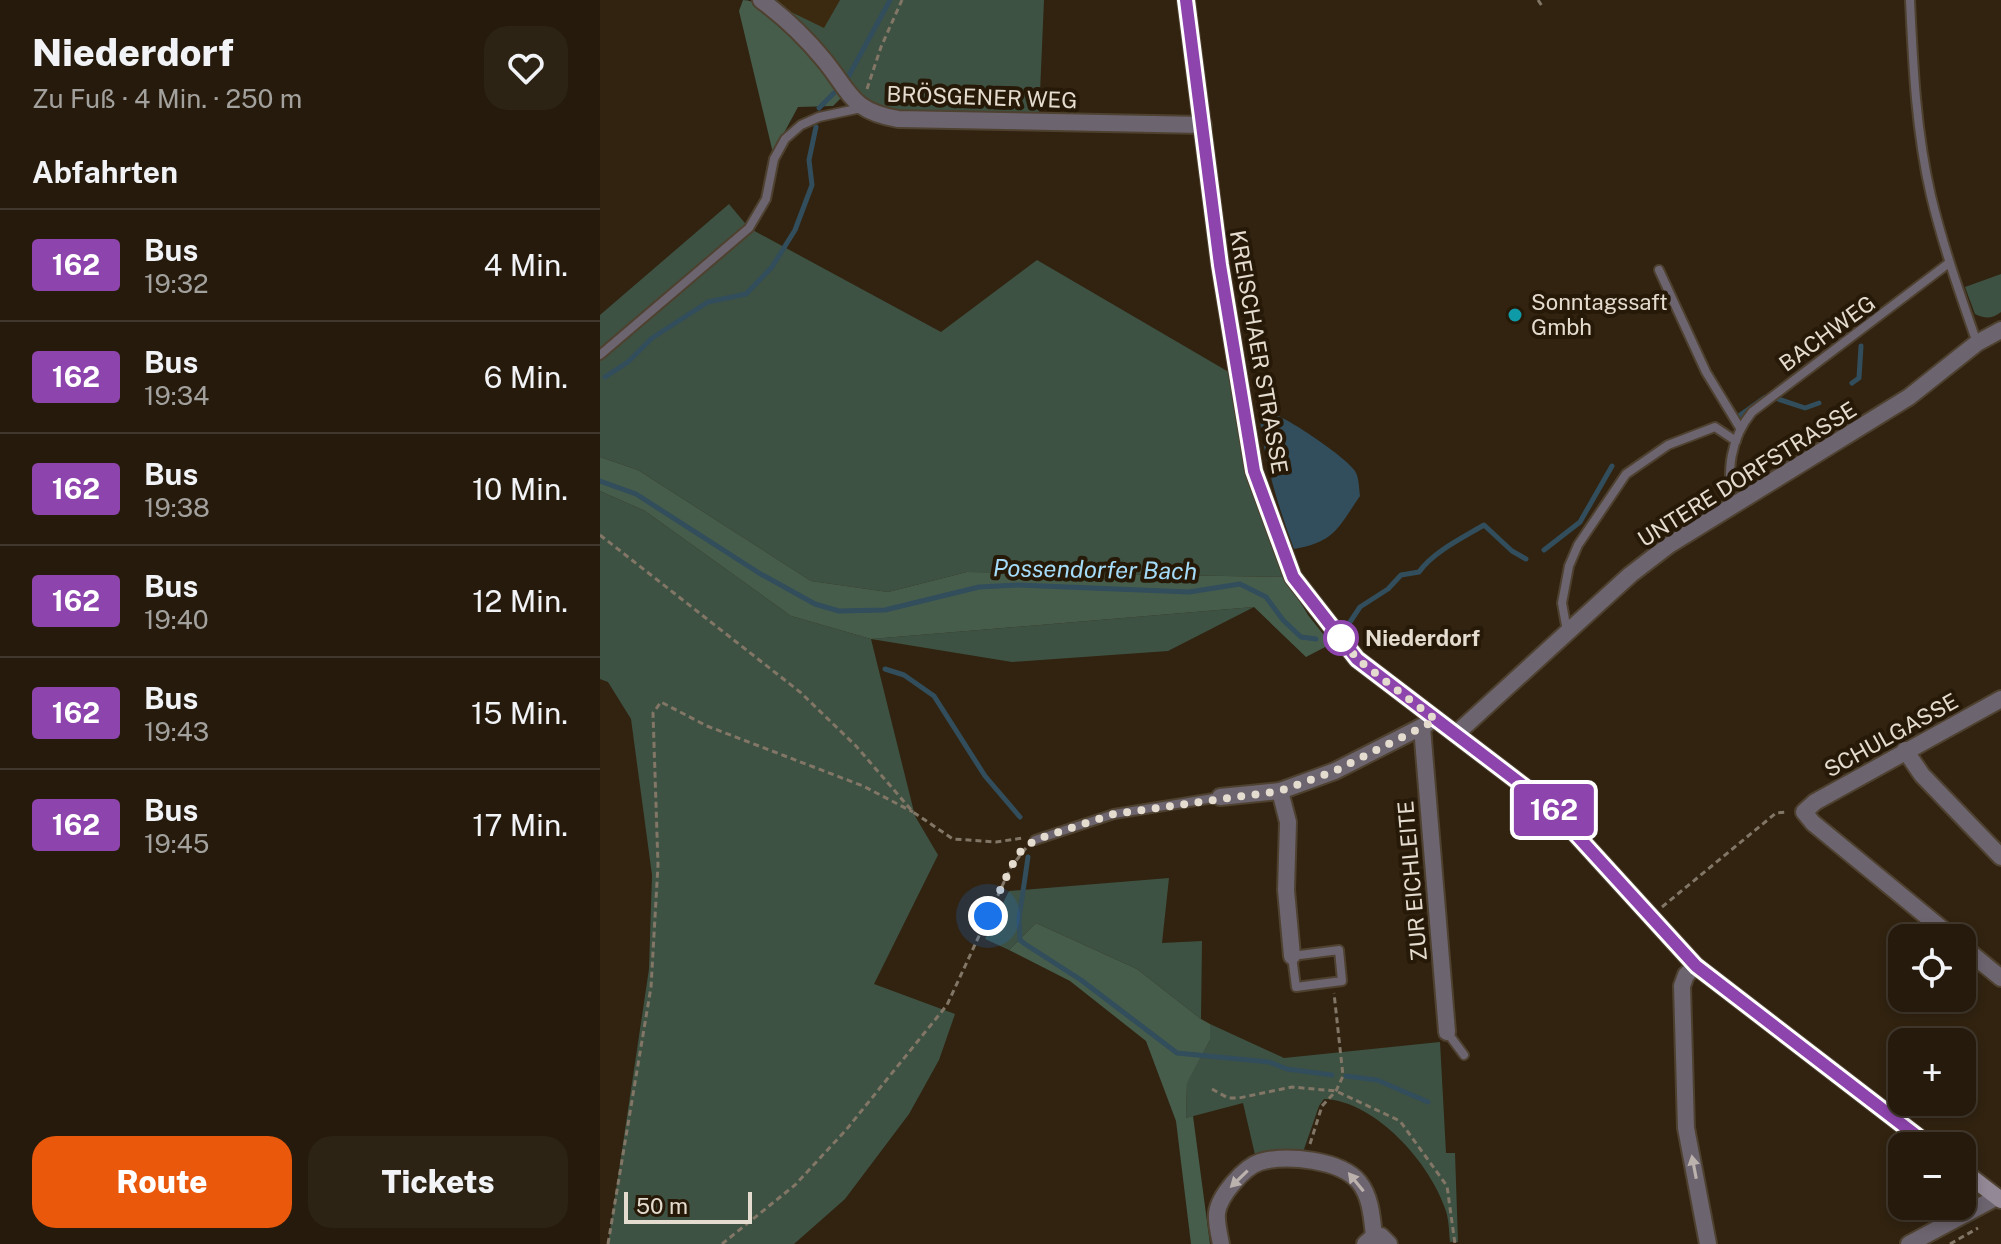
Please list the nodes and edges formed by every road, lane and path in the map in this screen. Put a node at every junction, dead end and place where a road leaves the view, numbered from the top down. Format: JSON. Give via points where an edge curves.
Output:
{"nodes":[{"id":1,"x":761,"y":0,"type":"edge"},
{"id":2,"x":902,"y":0,"type":"edge"},
{"id":3,"x":1186,"y":0,"type":"edge"},
{"id":4,"x":1538,"y":0,"type":"edge"},
{"id":5,"x":1910,"y":0,"type":"edge"},
{"id":6,"x":1542,"y":6,"type":"dead end"},
{"id":7,"x":861,"y":108,"type":"junction"},
{"id":8,"x":1203,"y":125,"type":"junction"},
{"id":9,"x":1949,"y":263,"type":"junction"},
{"id":10,"x":1659,"y":270,"type":"dead end"},
{"id":11,"x":2001,"y":330,"type":"edge"},
{"id":12,"x":1977,"y":343,"type":"junction"},
{"id":13,"x":600,"y":355,"type":"edge"},
{"id":14,"x":1740,"y":428,"type":"junction"},
{"id":15,"x":1736,"y":441,"type":"junction"},
{"id":16,"x":1731,"y":505,"type":"junction"},
{"id":17,"x":600,"y":535,"type":"edge"},
{"id":18,"x":1567,"y":632,"type":"junction"},
{"id":19,"x":2001,"y":699,"type":"edge"},
{"id":20,"x":1429,"y":724,"type":"junction"},
{"id":21,"x":1456,"y":734,"type":"junction"},
{"id":22,"x":1905,"y":750,"type":"junction"},
{"id":23,"x":1280,"y":791,"type":"junction"},
{"id":24,"x":1220,"y":797,"type":"joint"},
{"id":25,"x":913,"y":812,"type":"junction"},
{"id":26,"x":1804,"y":812,"type":"junction"},
{"id":27,"x":1035,"y":840,"type":"junction"},
{"id":28,"x":2001,"y":857,"type":"edge"},
{"id":29,"x":1650,"y":917,"type":"junction"},
{"id":30,"x":1936,"y":924,"type":"edge"},
{"id":31,"x":1292,"y":956,"type":"junction"},
{"id":32,"x":1976,"y":957,"type":"edge"},
{"id":33,"x":1696,"y":966,"type":"junction"},
{"id":34,"x":2001,"y":978,"type":"edge"},
{"id":35,"x":1333,"y":982,"type":"junction"},
{"id":36,"x":1447,"y":1032,"type":"joint"},
{"id":37,"x":1464,"y":1055,"type":"dead end"},
{"id":38,"x":1212,"y":1089,"type":"dead end"},
{"id":39,"x":1336,"y":1091,"type":"junction"},
{"id":40,"x":1912,"y":1132,"type":"edge"},
{"id":41,"x":1305,"y":1159,"type":"junction"},
{"id":42,"x":1976,"y":1180,"type":"edge"},
{"id":43,"x":2000,"y":1197,"type":"edge"},
{"id":44,"x":1376,"y":1241,"type":"edge"},
{"id":45,"x":608,"y":1244,"type":"edge"},
{"id":46,"x":722,"y":1244,"type":"edge"},
{"id":47,"x":1221,"y":1244,"type":"edge"},
{"id":48,"x":1455,"y":1244,"type":"edge"},
{"id":49,"x":1708,"y":1244,"type":"edge"},
{"id":50,"x":1909,"y":1244,"type":"edge"}],
"edges":[{"from":1,"to":7,"type":"street","name":"BRÖSGENER WEG","via":[[825,61]]},
{"from":2,"to":7,"type":"path"},
{"from":3,"to":8,"type":"main road","name":"KREISCHAER STRASSE"},
{"from":4,"to":6,"type":"path"},
{"from":5,"to":9,"type":"lane","via":[[1919,129]]},
{"from":7,"to":8,"type":"street","name":"BRÖSGENER WEG","via":[[898,119]]},
{"from":7,"to":13,"type":"lane","via":[[819,117],[785,139],[774,159],[766,199],[749,228]]},
{"from":8,"to":20,"type":"main road","name":"KREISCHAER STRASSE","via":[[1254,471],[1293,577],[1357,659]]},
{"from":9,"to":12,"type":"lane"},
{"from":9,"to":14,"type":"lane","name":"BACHWEG","via":[[1752,412]]},
{"from":10,"to":14,"type":"lane","via":[[1706,372]]},
{"from":11,"to":12,"type":"street","name":"UNTERE DORFSTRASSE"},
{"from":12,"to":16,"type":"street","name":"UNTERE DORFSTRASSE","via":[[1909,397]]},
{"from":14,"to":15,"type":"lane","name":"BACHWEG"},
{"from":15,"to":16,"type":"lane","name":"BACHWEG","via":[[1728,475]]},
{"from":15,"to":18,"type":"lane","via":[[1715,427],[1705,429],[1668,445],[1626,474],[1569,566],[1562,603]]},
{"from":16,"to":18,"type":"street","name":"UNTERE DORFSTRASSE","via":[[1630,575]]},
{"from":17,"to":25,"type":"path","via":[[800,692]]},
{"from":18,"to":21,"type":"street","name":"UNTERE DORFSTRASSE"},
{"from":19,"to":22,"type":"street","name":"SCHULGASSE"},
{"from":20,"to":21,"type":"main road","name":"KREISCHAER STRASSE"},
{"from":20,"to":23,"type":"street","via":[[1335,771]]},
{"from":20,"to":36,"type":"street","name":"ZUR EICHLEITE"},
{"from":21,"to":29,"type":"main road","name":"KREISCHAER STRASSE","via":[[1550,806]]},
{"from":22,"to":26,"type":"street","name":"SCHULGASSE"},
{"from":22,"to":28,"type":"street","via":[[1922,775]]},
{"from":23,"to":24,"type":"street"},
{"from":23,"to":31,"type":"street","via":[[1288,822],[1286,890]]},
{"from":24,"to":27,"type":"lane","via":[[1114,814]]},
{"from":25,"to":27,"type":"path","via":[[953,839]]},
{"from":25,"to":45,"type":"path","via":[[661,702],[653,713],[658,865],[651,987]]},
{"from":26,"to":29,"type":"path","via":[[1776,813]]},
{"from":26,"to":30,"type":"street"},
{"from":27,"to":46,"type":"path","via":[[1011,867],[947,1005],[795,1185]]},
{"from":29,"to":33,"type":"main road","name":"KREISCHAER STRASSE"},
{"from":31,"to":35,"type":"lane","via":[[1296,987]]},
{"from":31,"to":35,"type":"lane","via":[[1339,950],[1342,981]]},
{"from":32,"to":34,"type":"street"},
{"from":33,"to":40,"type":"main road","name":"KREISCHAER STRASSE"},
{"from":49,"to":33,"type":"street","one_way":true,"via":[[1685,1113],[1682,986]]},
{"from":35,"to":39,"type":"path","via":[[1343,1070]]},
{"from":36,"to":37,"type":"lane"},
{"from":38,"to":39,"type":"path","via":[[1228,1098],[1292,1087]]},
{"from":39,"to":41,"type":"path","via":[[1322,1106]]},
{"from":39,"to":48,"type":"path","via":[[1400,1121],[1447,1186]]},
{"from":44,"to":41,"type":"street","one_way":true,"via":[[1361,1184],[1345,1169]]},
{"from":41,"to":47,"type":"street","one_way":true,"via":[[1258,1162],[1232,1182],[1217,1211]]},
{"from":42,"to":43,"type":"main road"},
{"from":43,"to":50,"type":"street"}]}
